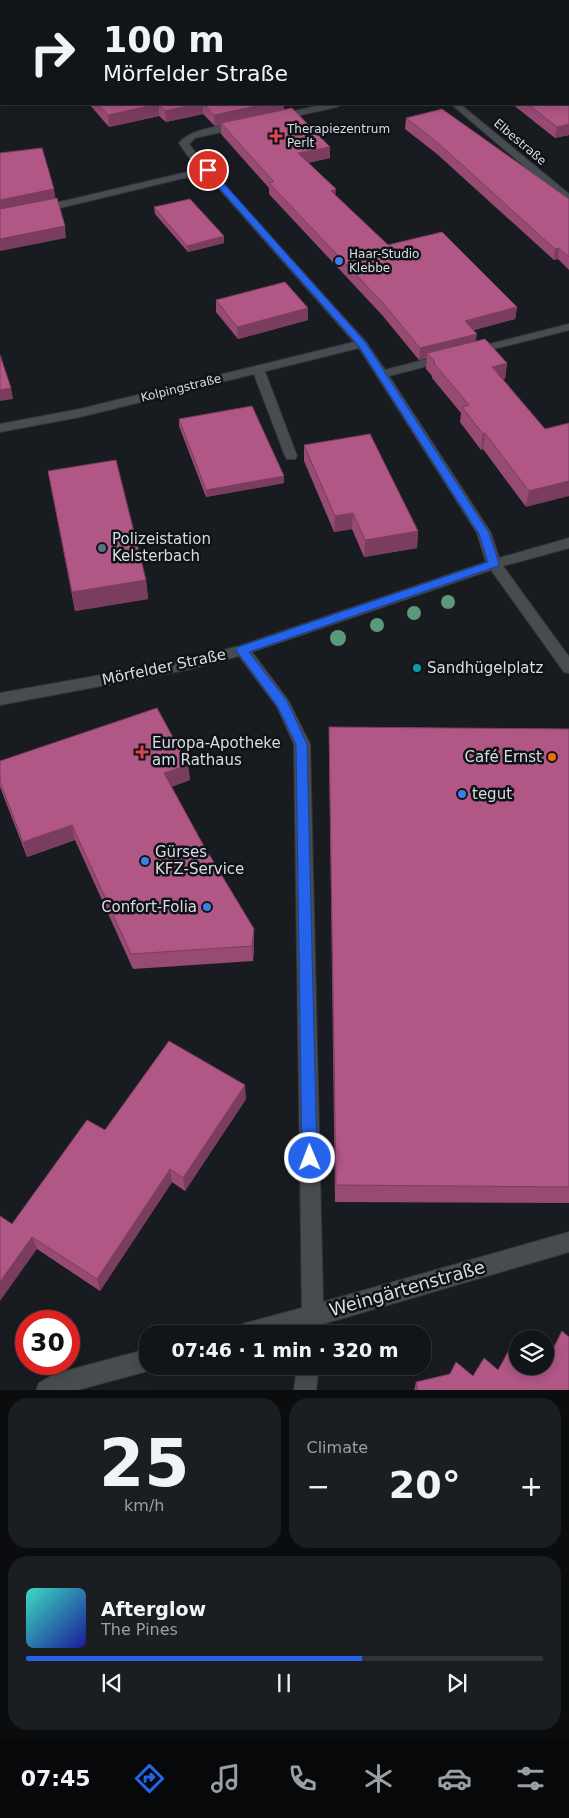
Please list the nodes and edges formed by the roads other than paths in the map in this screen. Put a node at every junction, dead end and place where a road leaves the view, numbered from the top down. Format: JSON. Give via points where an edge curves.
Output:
{"nodes":[{"id":1,"x":332,"y":105,"type":"edge"},
{"id":2,"x":456,"y":105,"type":"edge"},
{"id":3,"x":266,"y":119,"type":"edge"},
{"id":4,"x":248,"y":124,"type":"edge"},
{"id":5,"x":208,"y":170,"type":"junction"},
{"id":6,"x":569,"y":199,"type":"edge"},
{"id":7,"x":0,"y":217,"type":"edge"},
{"id":8,"x":569,"y":327,"type":"edge"},
{"id":9,"x":362,"y":344,"type":"junction"},
{"id":10,"x":258,"y":369,"type":"junction"},
{"id":11,"x":382,"y":374,"type":"junction"},
{"id":12,"x":0,"y":428,"type":"edge"},
{"id":13,"x":291,"y":456,"type":"dead end"},
{"id":14,"x":569,"y":543,"type":"edge"},
{"id":15,"x":494,"y":564,"type":"junction"},
{"id":16,"x":242,"y":650,"type":"junction"},
{"id":17,"x":569,"y":668,"type":"edge"},
{"id":18,"x":0,"y":699,"type":"edge"},
{"id":19,"x":569,"y":1242,"type":"edge"},
{"id":20,"x":312,"y":1325,"type":"edge"},
{"id":21,"x":139,"y":1362,"type":"edge"},
{"id":22,"x":307,"y":1375,"type":"edge"},
{"id":23,"x":47,"y":1390,"type":"edge"},
{"id":24,"x":305,"y":1390,"type":"edge"}],
"edges":[{"from":1,"to":3,"type":"street"},
{"from":2,"to":6,"type":"street","name":"Elbestraße"},
{"from":4,"to":5,"type":"street","via":[[192,136],[184,143]]},
{"from":5,"to":7,"type":"street"},
{"from":5,"to":9,"type":"street"},
{"from":8,"to":11,"type":"street"},
{"from":9,"to":10,"type":"street","name":"Kolpingstraße"},
{"from":9,"to":11,"type":"street"},
{"from":10,"to":12,"type":"street","name":"Kolpingstraße","via":[[80,413]]},
{"from":10,"to":13,"type":"street"},
{"from":11,"to":15,"type":"street","via":[[484,533]]},
{"from":14,"to":15,"type":"street","name":"Mörfelder Straße"},
{"from":15,"to":16,"type":"street","name":"Mörfelder Straße"},
{"from":15,"to":17,"type":"street"},
{"from":16,"to":18,"type":"street","name":"Mörfelder Straße","via":[[191,664]]},
{"from":16,"to":20,"type":"street","via":[[283,704],[302,744]]},
{"from":19,"to":20,"type":"street","name":"Weingärtenstraße"},
{"from":21,"to":23,"type":"street","via":[[54,1385]]},
{"from":22,"to":24,"type":"street"}]}
